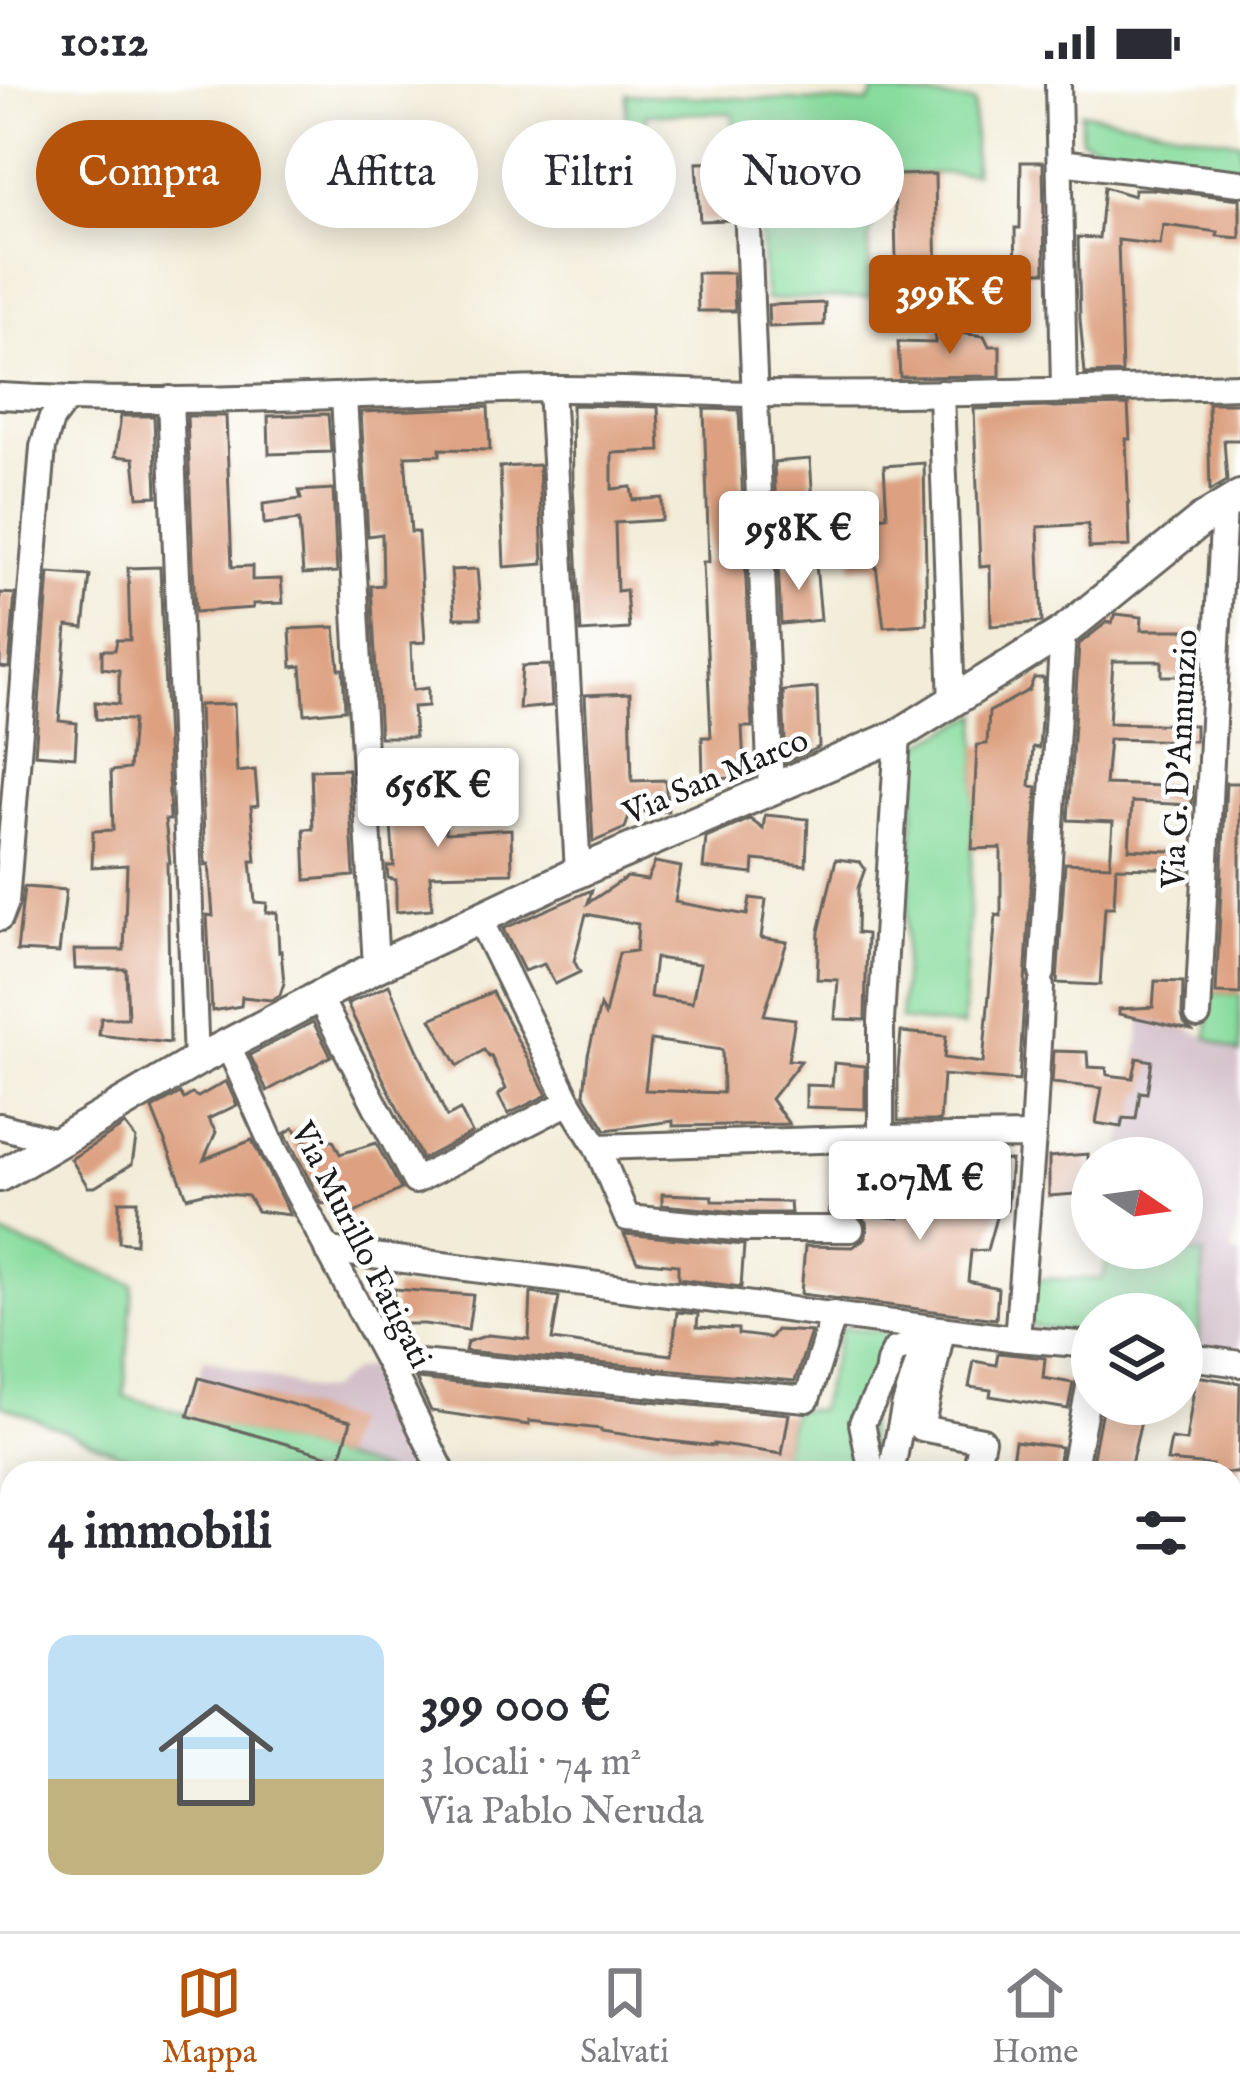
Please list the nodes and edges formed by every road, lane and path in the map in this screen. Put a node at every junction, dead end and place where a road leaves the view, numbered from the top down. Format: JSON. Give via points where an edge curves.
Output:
{"nodes":[{"id":1,"x":1058,"y":84,"type":"edge"},
{"id":2,"x":1060,"y":162,"type":"junction"},
{"id":3,"x":1240,"y":183,"type":"edge"},
{"id":4,"x":748,"y":228,"type":"edge"},
{"id":5,"x":1240,"y":386,"type":"edge"},
{"id":6,"x":551,"y":389,"type":"junction"},
{"id":7,"x":1064,"y":390,"type":"junction"},
{"id":8,"x":941,"y":393,"type":"junction"},
{"id":9,"x":757,"y":394,"type":"junction"},
{"id":10,"x":0,"y":396,"type":"edge"},
{"id":11,"x":344,"y":397,"type":"junction"},
{"id":12,"x":170,"y":399,"type":"junction"},
{"id":13,"x":66,"y":400,"type":"junction"},
{"id":14,"x":1232,"y":501,"type":"edge"},
{"id":15,"x":1063,"y":632,"type":"junction"},
{"id":16,"x":952,"y":704,"type":"junction"},
{"id":17,"x":898,"y":735,"type":"junction"},
{"id":18,"x":771,"y":790,"type":"junction"},
{"id":19,"x":578,"y":872,"type":"junction"},
{"id":20,"x":0,"y":918,"type":"edge"},
{"id":21,"x":479,"y":918,"type":"junction"},
{"id":22,"x":376,"y":967,"type":"junction"},
{"id":23,"x":320,"y":997,"type":"junction"},
{"id":24,"x":1198,"y":1016,"type":"dead end"},
{"id":25,"x":228,"y":1045,"type":"junction"},
{"id":26,"x":196,"y":1060,"type":"junction"},
{"id":27,"x":568,"y":1102,"type":"junction"},
{"id":28,"x":0,"y":1126,"type":"edge"},
{"id":29,"x":1034,"y":1136,"type":"junction"},
{"id":30,"x":881,"y":1138,"type":"junction"},
{"id":31,"x":56,"y":1141,"type":"junction"},
{"id":32,"x":596,"y":1148,"type":"junction"},
{"id":33,"x":0,"y":1176,"type":"edge"},
{"id":34,"x":851,"y":1229,"type":"dead end"},
{"id":35,"x":327,"y":1250,"type":"junction"},
{"id":36,"x":834,"y":1314,"type":"junction"},
{"id":37,"x":929,"y":1329,"type":"junction"},
{"id":38,"x":1016,"y":1339,"type":"junction"},
{"id":39,"x":1071,"y":1343,"type":"edge"},
{"id":40,"x":1203,"y":1359,"type":"edge"},
{"id":41,"x":387,"y":1360,"type":"junction"},
{"id":42,"x":1240,"y":1364,"type":"edge"},
{"id":43,"x":1082,"y":1425,"type":"edge"},
{"id":44,"x":436,"y":1461,"type":"edge"},
{"id":45,"x":870,"y":1461,"type":"edge"},
{"id":46,"x":893,"y":1461,"type":"edge"},
{"id":47,"x":978,"y":1461,"type":"edge"},
{"id":48,"x":1075,"y":1461,"type":"edge"}],
"edges":[{"from":1,"to":2,"type":"street"},
{"from":2,"to":3,"type":"street"},
{"from":2,"to":7,"type":"street"},
{"from":4,"to":9,"type":"street"},
{"from":5,"to":7,"type":"street"},
{"from":6,"to":9,"type":"street"},
{"from":6,"to":11,"type":"street"},
{"from":6,"to":19,"type":"street"},
{"from":7,"to":8,"type":"street"},
{"from":8,"to":9,"type":"street"},
{"from":8,"to":16,"type":"street"},
{"from":9,"to":18,"type":"street"},
{"from":10,"to":13,"type":"street"},
{"from":11,"to":12,"type":"street"},
{"from":11,"to":22,"type":"street"},
{"from":12,"to":13,"type":"street"},
{"from":12,"to":26,"type":"street"},
{"from":13,"to":20,"type":"street","via":[[43,447]]},
{"from":14,"to":15,"type":"main road","name":"Via San Marco"},
{"from":14,"to":24,"type":"street","name":"Via G. D'Annunzio"},
{"from":15,"to":16,"type":"main road","name":"Via San Marco"},
{"from":15,"to":29,"type":"street"},
{"from":16,"to":17,"type":"main road","name":"Via San Marco"},
{"from":17,"to":18,"type":"main road","name":"Via San Marco"},
{"from":17,"to":30,"type":"street"},
{"from":18,"to":19,"type":"main road","name":"Via San Marco"},
{"from":19,"to":21,"type":"main road","name":"Via San Marco"},
{"from":21,"to":22,"type":"main road","name":"Via San Marco"},
{"from":21,"to":27,"type":"street"},
{"from":22,"to":23,"type":"main road","name":"Via San Marco"},
{"from":23,"to":25,"type":"main road","name":"Via San Marco"},
{"from":23,"to":27,"type":"street","via":[[415,1181]]},
{"from":25,"to":26,"type":"main road","name":"Via San Marco"},
{"from":25,"to":35,"type":"street","name":"Via Murillo Fatigati"},
{"from":26,"to":31,"type":"main road","name":"Via San Marco"},
{"from":27,"to":32,"type":"street"},
{"from":28,"to":31,"type":"street"},
{"from":29,"to":30,"type":"street"},
{"from":29,"to":38,"type":"street"},
{"from":30,"to":32,"type":"street"},
{"from":31,"to":33,"type":"main road","name":"Via San Marco"},
{"from":32,"to":34,"type":"street","via":[[627,1218]]},
{"from":35,"to":36,"type":"street"},
{"from":35,"to":41,"type":"street","name":"Via Murillo Fatigati"},
{"from":36,"to":37,"type":"street"},
{"from":36,"to":41,"type":"street","via":[[807,1400]]},
{"from":37,"to":38,"type":"street"},
{"from":37,"to":46,"type":"street"},
{"from":38,"to":39,"type":"street"},
{"from":40,"to":42,"type":"street"},
{"from":41,"to":44,"type":"street","name":"Via Murillo Fatigati"},
{"from":43,"to":48,"type":"street"},
{"from":45,"to":47,"type":"street","via":[[862,1424],[895,1350],[914,1336],[940,1340],[921,1428],[982,1440]]}]}
